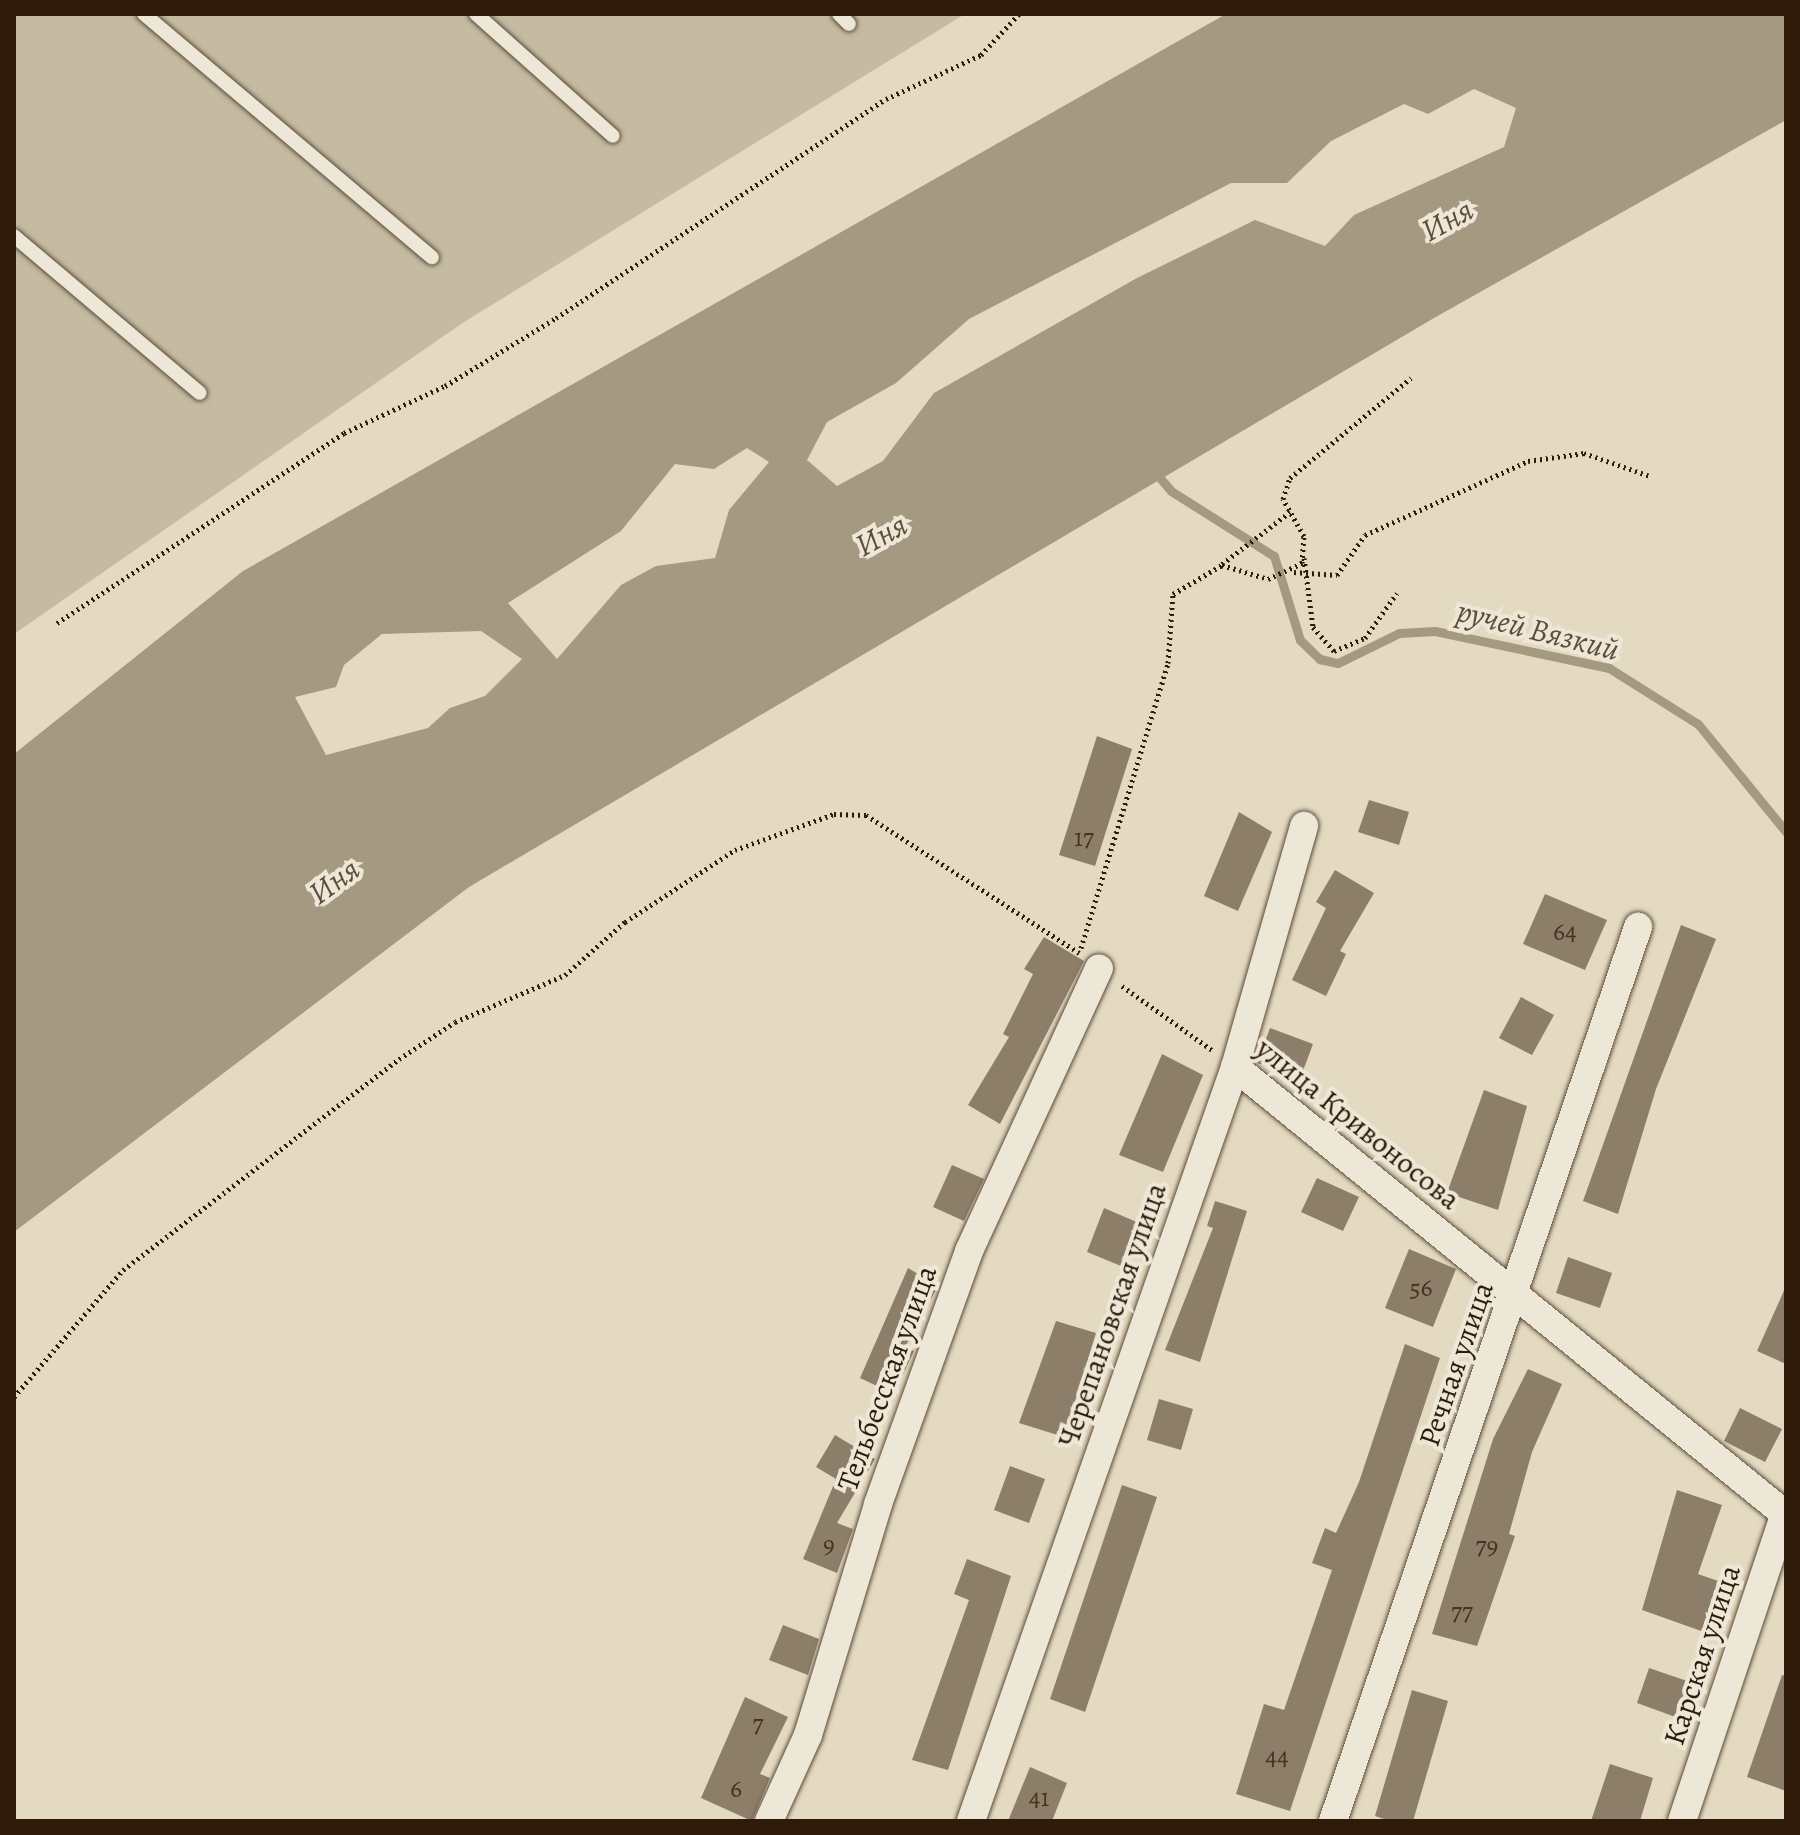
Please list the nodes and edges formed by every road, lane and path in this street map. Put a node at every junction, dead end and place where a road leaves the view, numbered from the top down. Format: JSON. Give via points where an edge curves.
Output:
{"nodes":[{"id":1,"x":144,"y":14,"type":"edge"},
{"id":2,"x":476,"y":14,"type":"edge"},
{"id":3,"x":1019,"y":14,"type":"edge"},
{"id":4,"x":613,"y":136,"type":"dead end"},
{"id":5,"x":14,"y":236,"type":"edge"},
{"id":6,"x":432,"y":257,"type":"dead end"},
{"id":7,"x":1411,"y":378,"type":"dead end"},
{"id":8,"x":200,"y":393,"type":"dead end"},
{"id":9,"x":1650,"y":476,"type":"dead end"},
{"id":10,"x":1290,"y":512,"type":"junction"},
{"id":11,"x":1304,"y":557,"type":"junction"},
{"id":12,"x":1222,"y":565,"type":"junction"},
{"id":13,"x":1293,"y":571,"type":"junction"},
{"id":14,"x":1308,"y":576,"type":"junction"},
{"id":15,"x":1397,"y":593,"type":"dead end"},
{"id":16,"x":57,"y":623,"type":"dead end"},
{"id":17,"x":1304,"y":826,"type":"dead end"},
{"id":18,"x":1638,"y":927,"type":"dead end"},
{"id":19,"x":1089,"y":961,"type":"junction"},
{"id":20,"x":1235,"y":1067,"type":"junction"},
{"id":21,"x":1515,"y":1298,"type":"junction"},
{"id":22,"x":14,"y":1397,"type":"edge"},
{"id":23,"x":1785,"y":1513,"type":"edge"},
{"id":24,"x":769,"y":1821,"type":"edge"},
{"id":25,"x":971,"y":1821,"type":"edge"},
{"id":26,"x":1333,"y":1821,"type":"edge"},
{"id":27,"x":1682,"y":1821,"type":"edge"}],
"edges":[{"from":1,"to":6,"type":"lane"},
{"from":2,"to":4,"type":"lane"},
{"from":3,"to":16,"type":"path","via":[[981,55],[886,99],[556,318],[445,386],[344,433]]},
{"from":5,"to":8,"type":"lane"},
{"from":7,"to":10,"type":"path","via":[[1300,465],[1284,489]]},
{"from":9,"to":14,"type":"path","via":[[1584,453],[1512,465],[1445,504],[1365,535],[1337,575]]},
{"from":10,"to":11,"type":"path","via":[[1304,536]]},
{"from":10,"to":12,"type":"path"},
{"from":11,"to":13,"type":"path"},
{"from":11,"to":14,"type":"path"},
{"from":12,"to":13,"type":"path","via":[[1268,579]]},
{"from":12,"to":19,"type":"path","via":[[1173,594],[1168,663]]},
{"from":13,"to":14,"type":"path"},
{"from":14,"to":15,"type":"path","via":[[1313,627],[1341,653],[1365,638]]},
{"from":17,"to":20,"type":"street","name":"Черепановская улица"},
{"from":18,"to":21,"type":"street","name":"Речная улица"},
{"from":19,"to":20,"type":"path","name":"улица Кривоносова"},
{"from":19,"to":22,"type":"path","name":"улица Кривоносова","via":[[866,815],[834,814],[735,850],[625,922],[565,975],[455,1022],[399,1059],[123,1270]]},
{"from":19,"to":24,"type":"street","name":"Тельбесская улица","via":[[969,1251],[878,1504],[808,1735]]},
{"from":20,"to":21,"type":"street","name":"улица Кривоносова"},
{"from":20,"to":25,"type":"street","name":"Черепановская улица"},
{"from":21,"to":23,"type":"street","name":"улица Кривоносова"},
{"from":21,"to":26,"type":"street","name":"Речная улица"},
{"from":23,"to":27,"type":"street","name":"Карская улица"}]}
